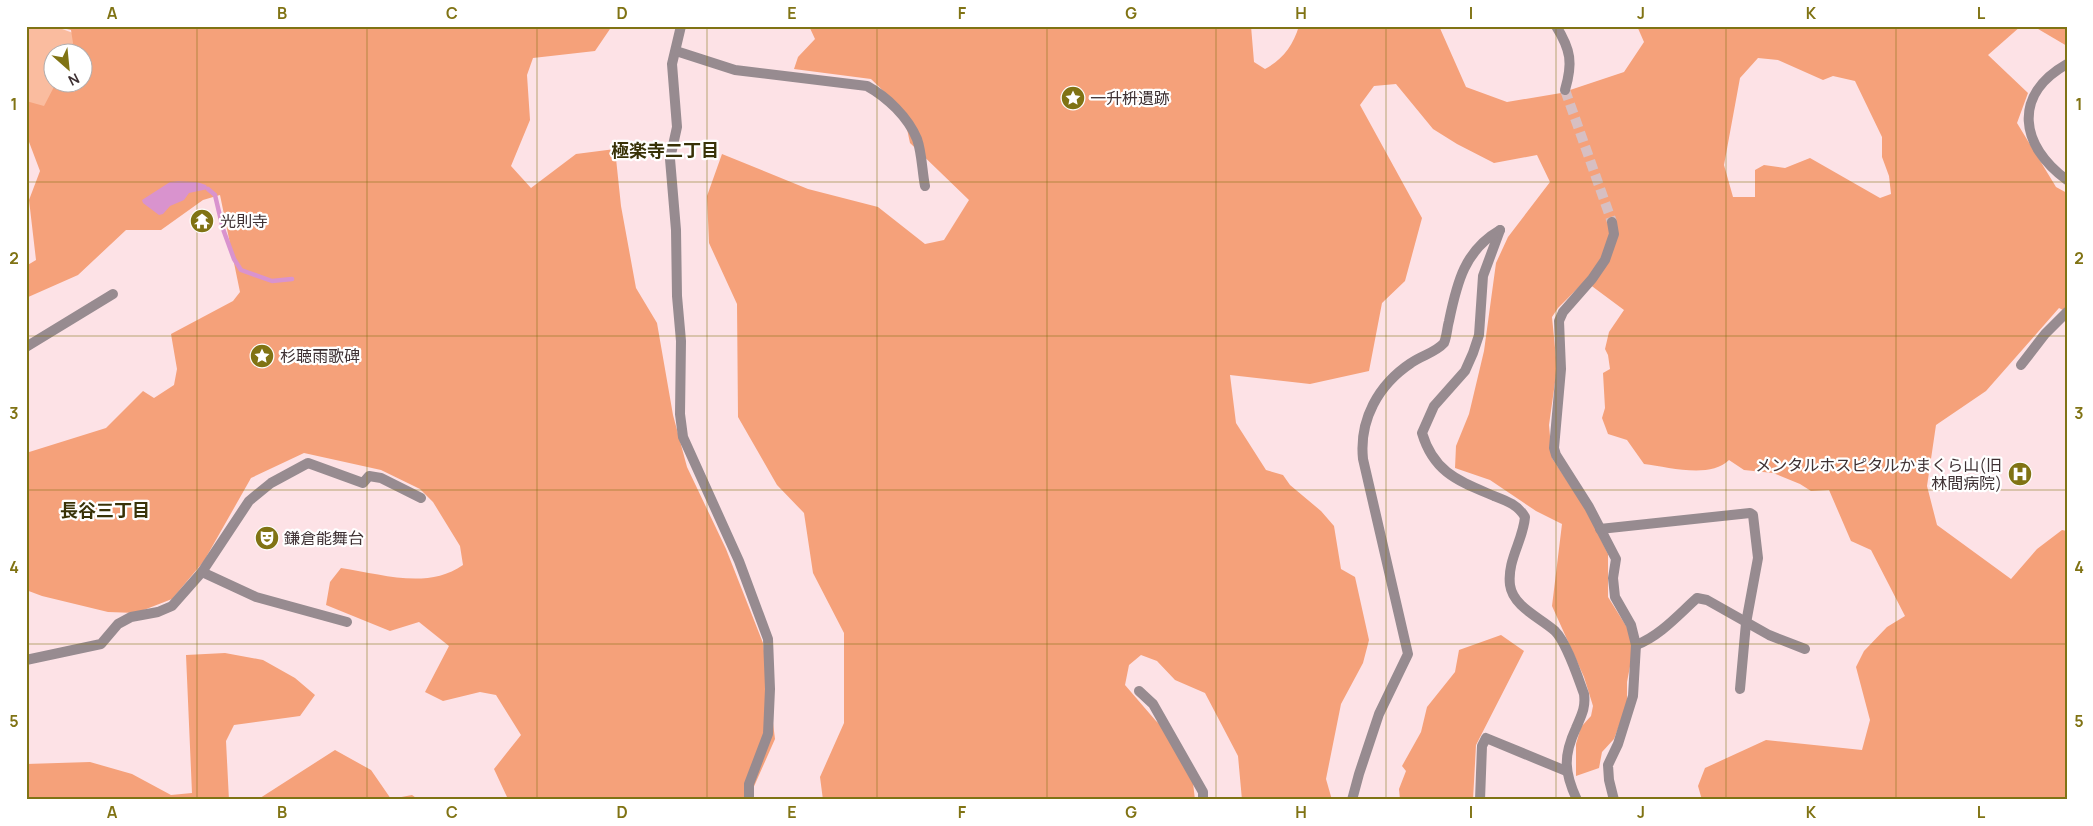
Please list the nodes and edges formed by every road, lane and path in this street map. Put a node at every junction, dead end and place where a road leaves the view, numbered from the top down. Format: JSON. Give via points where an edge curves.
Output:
{"nodes":[{"id":1,"x":681,"y":26,"type":"edge"},
{"id":2,"x":1556,"y":26,"type":"edge"},
{"id":3,"x":676,"y":51,"type":"junction"},
{"id":4,"x":2067,"y":64,"type":"edge"},
{"id":5,"x":1565,"y":90,"type":"tunnel mouth"},
{"id":6,"x":2067,"y":180,"type":"edge"},
{"id":7,"x":924,"y":186,"type":"dead end"},
{"id":8,"x":1612,"y":222,"type":"tunnel mouth"},
{"id":9,"x":113,"y":294,"type":"dead end"},
{"id":10,"x":2067,"y":312,"type":"edge"},
{"id":11,"x":26,"y":347,"type":"edge"},
{"id":12,"x":2021,"y":365,"type":"dead end"},
{"id":13,"x":421,"y":498,"type":"dead end"},
{"id":14,"x":1600,"y":529,"type":"junction"},
{"id":15,"x":202,"y":572,"type":"junction"},
{"id":16,"x":347,"y":622,"type":"dead end"},
{"id":17,"x":1746,"y":623,"type":"junction"},
{"id":18,"x":1636,"y":645,"type":"junction"},
{"id":19,"x":1805,"y":648,"type":"dead end"},
{"id":20,"x":26,"y":660,"type":"edge"},
{"id":21,"x":1740,"y":689,"type":"dead end"},
{"id":22,"x":1139,"y":690,"type":"dead end"},
{"id":23,"x":1566,"y":771,"type":"junction"},
{"id":24,"x":749,"y":800,"type":"edge"},
{"id":25,"x":1204,"y":800,"type":"edge"},
{"id":26,"x":1352,"y":800,"type":"edge"},
{"id":27,"x":1480,"y":800,"type":"edge"},
{"id":28,"x":1577,"y":800,"type":"edge"},
{"id":29,"x":1614,"y":800,"type":"edge"}],
"edges":[{"from":1,"to":3,"type":"street"},
{"from":2,"to":5,"type":"street","via":[[1569,48],[1570,73]]},
{"from":3,"to":7,"type":"street","via":[[734,70],[867,86],[883,95],[917,140]]},
{"from":3,"to":24,"type":"street","via":[[672,64],[677,127],[670,159],[676,230],[683,437],[738,561],[768,640],[768,734],[749,784]]},
{"from":4,"to":6,"type":"street","via":[[2050,77],[2032,100],[2027,124],[2034,144],[2047,164]]},
{"from":8,"to":14,"type":"street","via":[[1614,234],[1606,260],[1559,321],[1561,369],[1554,448]]},
{"from":9,"to":11,"type":"street"},
{"from":10,"to":12,"type":"street"},
{"from":13,"to":15,"type":"street","via":[[381,478],[369,476],[363,483],[308,463],[271,482],[249,502]]},
{"from":14,"to":17,"type":"street","via":[[1750,513],[1753,515],[1758,558]]},
{"from":14,"to":18,"type":"street","via":[[1616,559],[1615,597],[1631,626]]},
{"from":15,"to":16,"type":"street","via":[[256,597]]},
{"from":15,"to":20,"type":"street","via":[[172,606],[131,617],[118,624],[101,644]]},
{"from":17,"to":18,"type":"street","via":[[1698,598],[1667,625]]},
{"from":17,"to":19,"type":"street"},
{"from":17,"to":21,"type":"street"},
{"from":18,"to":29,"type":"street","via":[[1633,696],[1608,765]]},
{"from":22,"to":25,"type":"street","via":[[1153,704],[1203,792]]},
{"from":23,"to":26,"type":"street","via":[[1565,760],[1570,743],[1583,714],[1584,694],[1557,633],[1523,606],[1510,586],[1512,558],[1526,517],[1510,502],[1445,473],[1426,447],[1422,433],[1434,406],[1465,371],[1473,353],[1479,335],[1483,276],[1500,230],[1484,239],[1469,256],[1444,343],[1438,350],[1397,373],[1375,399],[1365,422],[1361,443],[1363,459],[1408,654],[1380,714]]},
{"from":23,"to":27,"type":"street","via":[[1486,738],[1482,746]]},
{"from":23,"to":28,"type":"street"}]}
